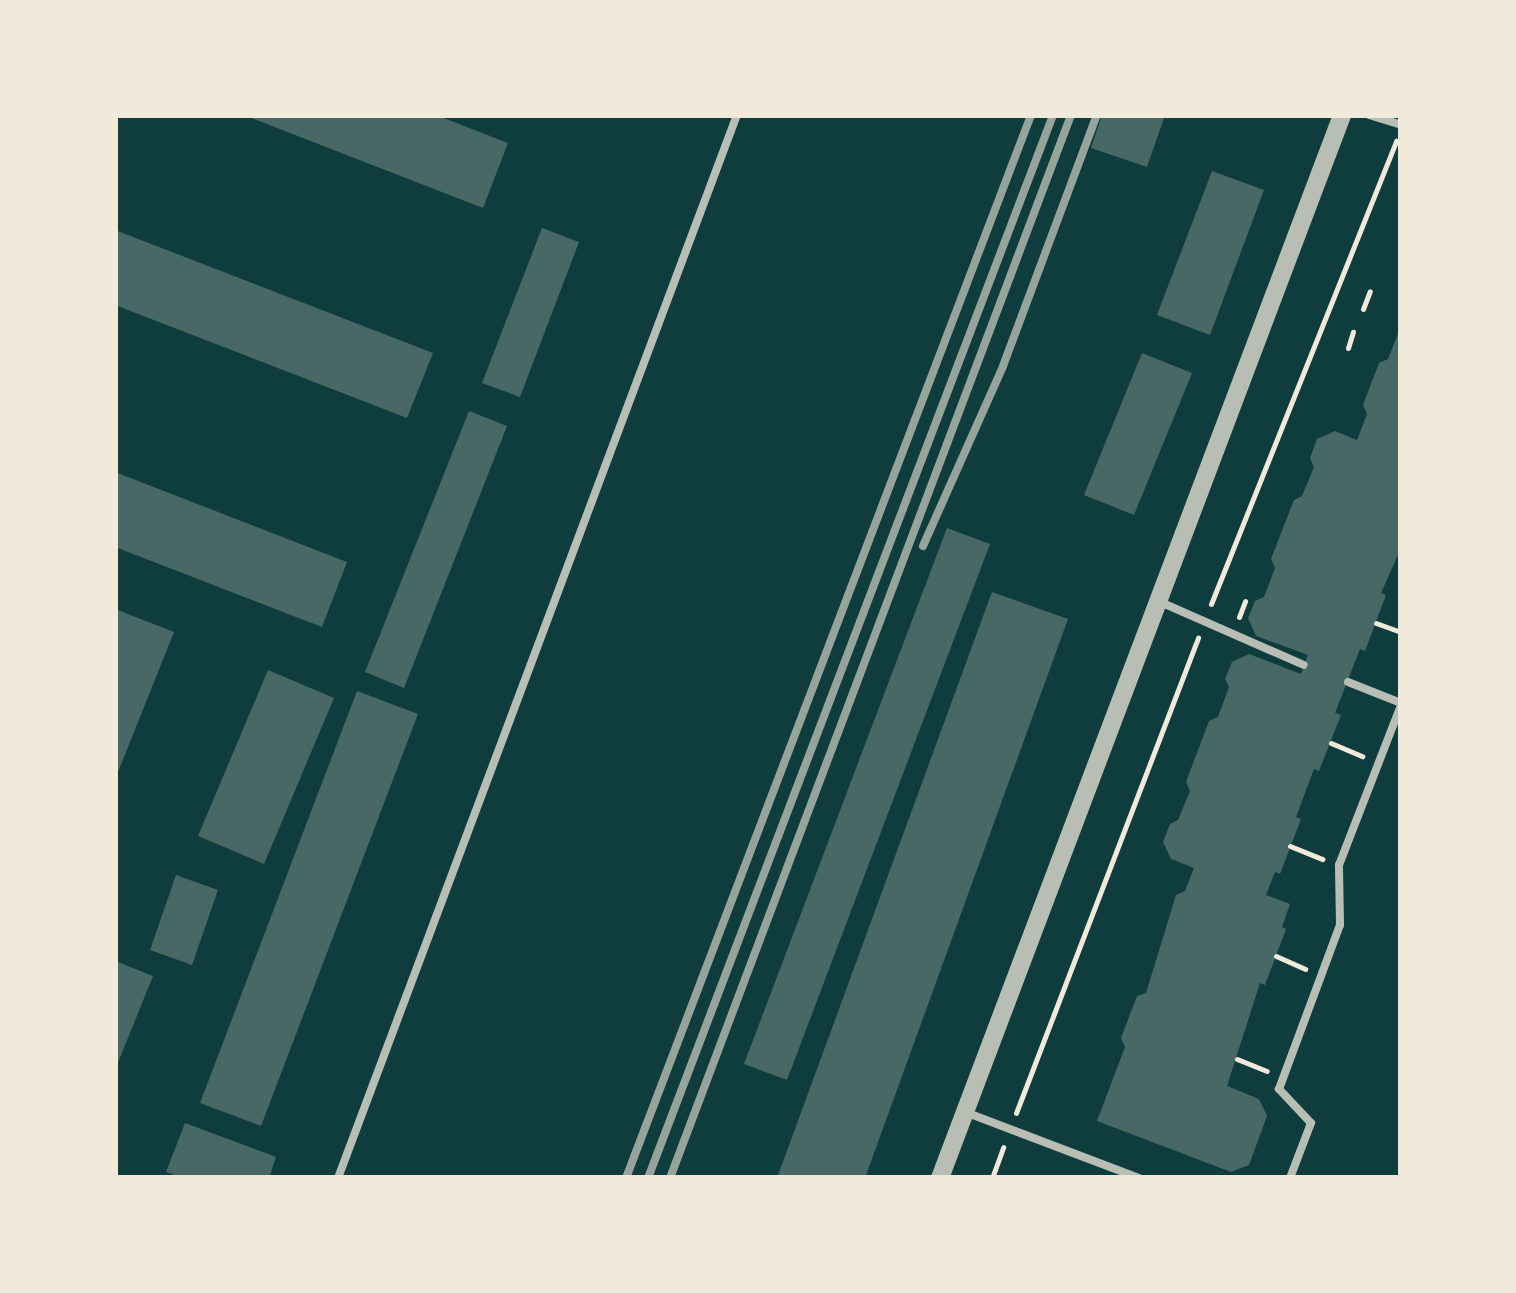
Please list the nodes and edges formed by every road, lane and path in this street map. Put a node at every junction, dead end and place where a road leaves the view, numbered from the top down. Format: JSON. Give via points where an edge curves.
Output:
{"nodes":[{"id":1,"x":737,"y":115,"type":"edge"},
{"id":2,"x":1342,"y":115,"type":"edge"},
{"id":3,"x":1369,"y":115,"type":"edge"},
{"id":4,"x":1401,"y":127,"type":"edge"},
{"id":5,"x":1370,"y":291,"type":"dead end"},
{"id":6,"x":1364,"y":308,"type":"dead end"},
{"id":7,"x":1353,"y":332,"type":"dead end"},
{"id":8,"x":1348,"y":348,"type":"dead end"},
{"id":9,"x":1158,"y":601,"type":"junction"},
{"id":10,"x":1246,"y":601,"type":"dead end"},
{"id":11,"x":1239,"y":617,"type":"dead end"},
{"id":12,"x":1204,"y":622,"type":"junction"},
{"id":13,"x":1376,"y":623,"type":"dead end"},
{"id":14,"x":1401,"y":632,"type":"edge"},
{"id":15,"x":1304,"y":665,"type":"dead end"},
{"id":16,"x":1348,"y":682,"type":"dead end"},
{"id":17,"x":1401,"y":704,"type":"edge"},
{"id":18,"x":1330,"y":743,"type":"dead end"},
{"id":19,"x":1379,"y":762,"type":"junction"},
{"id":20,"x":1290,"y":846,"type":"dead end"},
{"id":21,"x":1339,"y":865,"type":"junction"},
{"id":22,"x":1276,"y":956,"type":"dead end"},
{"id":23,"x":1321,"y":976,"type":"junction"},
{"id":24,"x":1237,"y":1058,"type":"dead end"},
{"id":25,"x":1284,"y":1078,"type":"junction"},
{"id":26,"x":965,"y":1112,"type":"junction"},
{"id":27,"x":1011,"y":1126,"type":"junction"},
{"id":28,"x":1108,"y":1166,"type":"junction"},
{"id":29,"x":338,"y":1178,"type":"edge"},
{"id":30,"x":940,"y":1178,"type":"edge"},
{"id":31,"x":992,"y":1178,"type":"edge"},
{"id":32,"x":1104,"y":1178,"type":"edge"},
{"id":33,"x":1140,"y":1178,"type":"edge"},
{"id":34,"x":1290,"y":1178,"type":"edge"}],
"edges":[{"from":1,"to":29,"type":"lane"},
{"from":2,"to":9,"type":"street"},
{"from":3,"to":4,"type":"lane"},
{"from":4,"to":12,"type":"path"},
{"from":5,"to":6,"type":"path"},
{"from":7,"to":8,"type":"path"},
{"from":9,"to":12,"type":"lane"},
{"from":9,"to":26,"type":"street"},
{"from":10,"to":11,"type":"path"},
{"from":12,"to":15,"type":"lane"},
{"from":12,"to":27,"type":"path"},
{"from":13,"to":14,"type":"path"},
{"from":16,"to":17,"type":"lane"},
{"from":17,"to":19,"type":"lane"},
{"from":18,"to":19,"type":"path"},
{"from":19,"to":21,"type":"lane"},
{"from":20,"to":21,"type":"path"},
{"from":21,"to":23,"type":"lane","via":[[1340,925]]},
{"from":22,"to":23,"type":"path"},
{"from":23,"to":25,"type":"lane"},
{"from":24,"to":25,"type":"path"},
{"from":25,"to":34,"type":"lane","via":[[1280,1089],[1311,1122]]},
{"from":26,"to":27,"type":"lane"},
{"from":26,"to":30,"type":"street"},
{"from":27,"to":28,"type":"lane"},
{"from":27,"to":31,"type":"path"},
{"from":28,"to":32,"type":"lane"},
{"from":28,"to":33,"type":"lane"}]}
